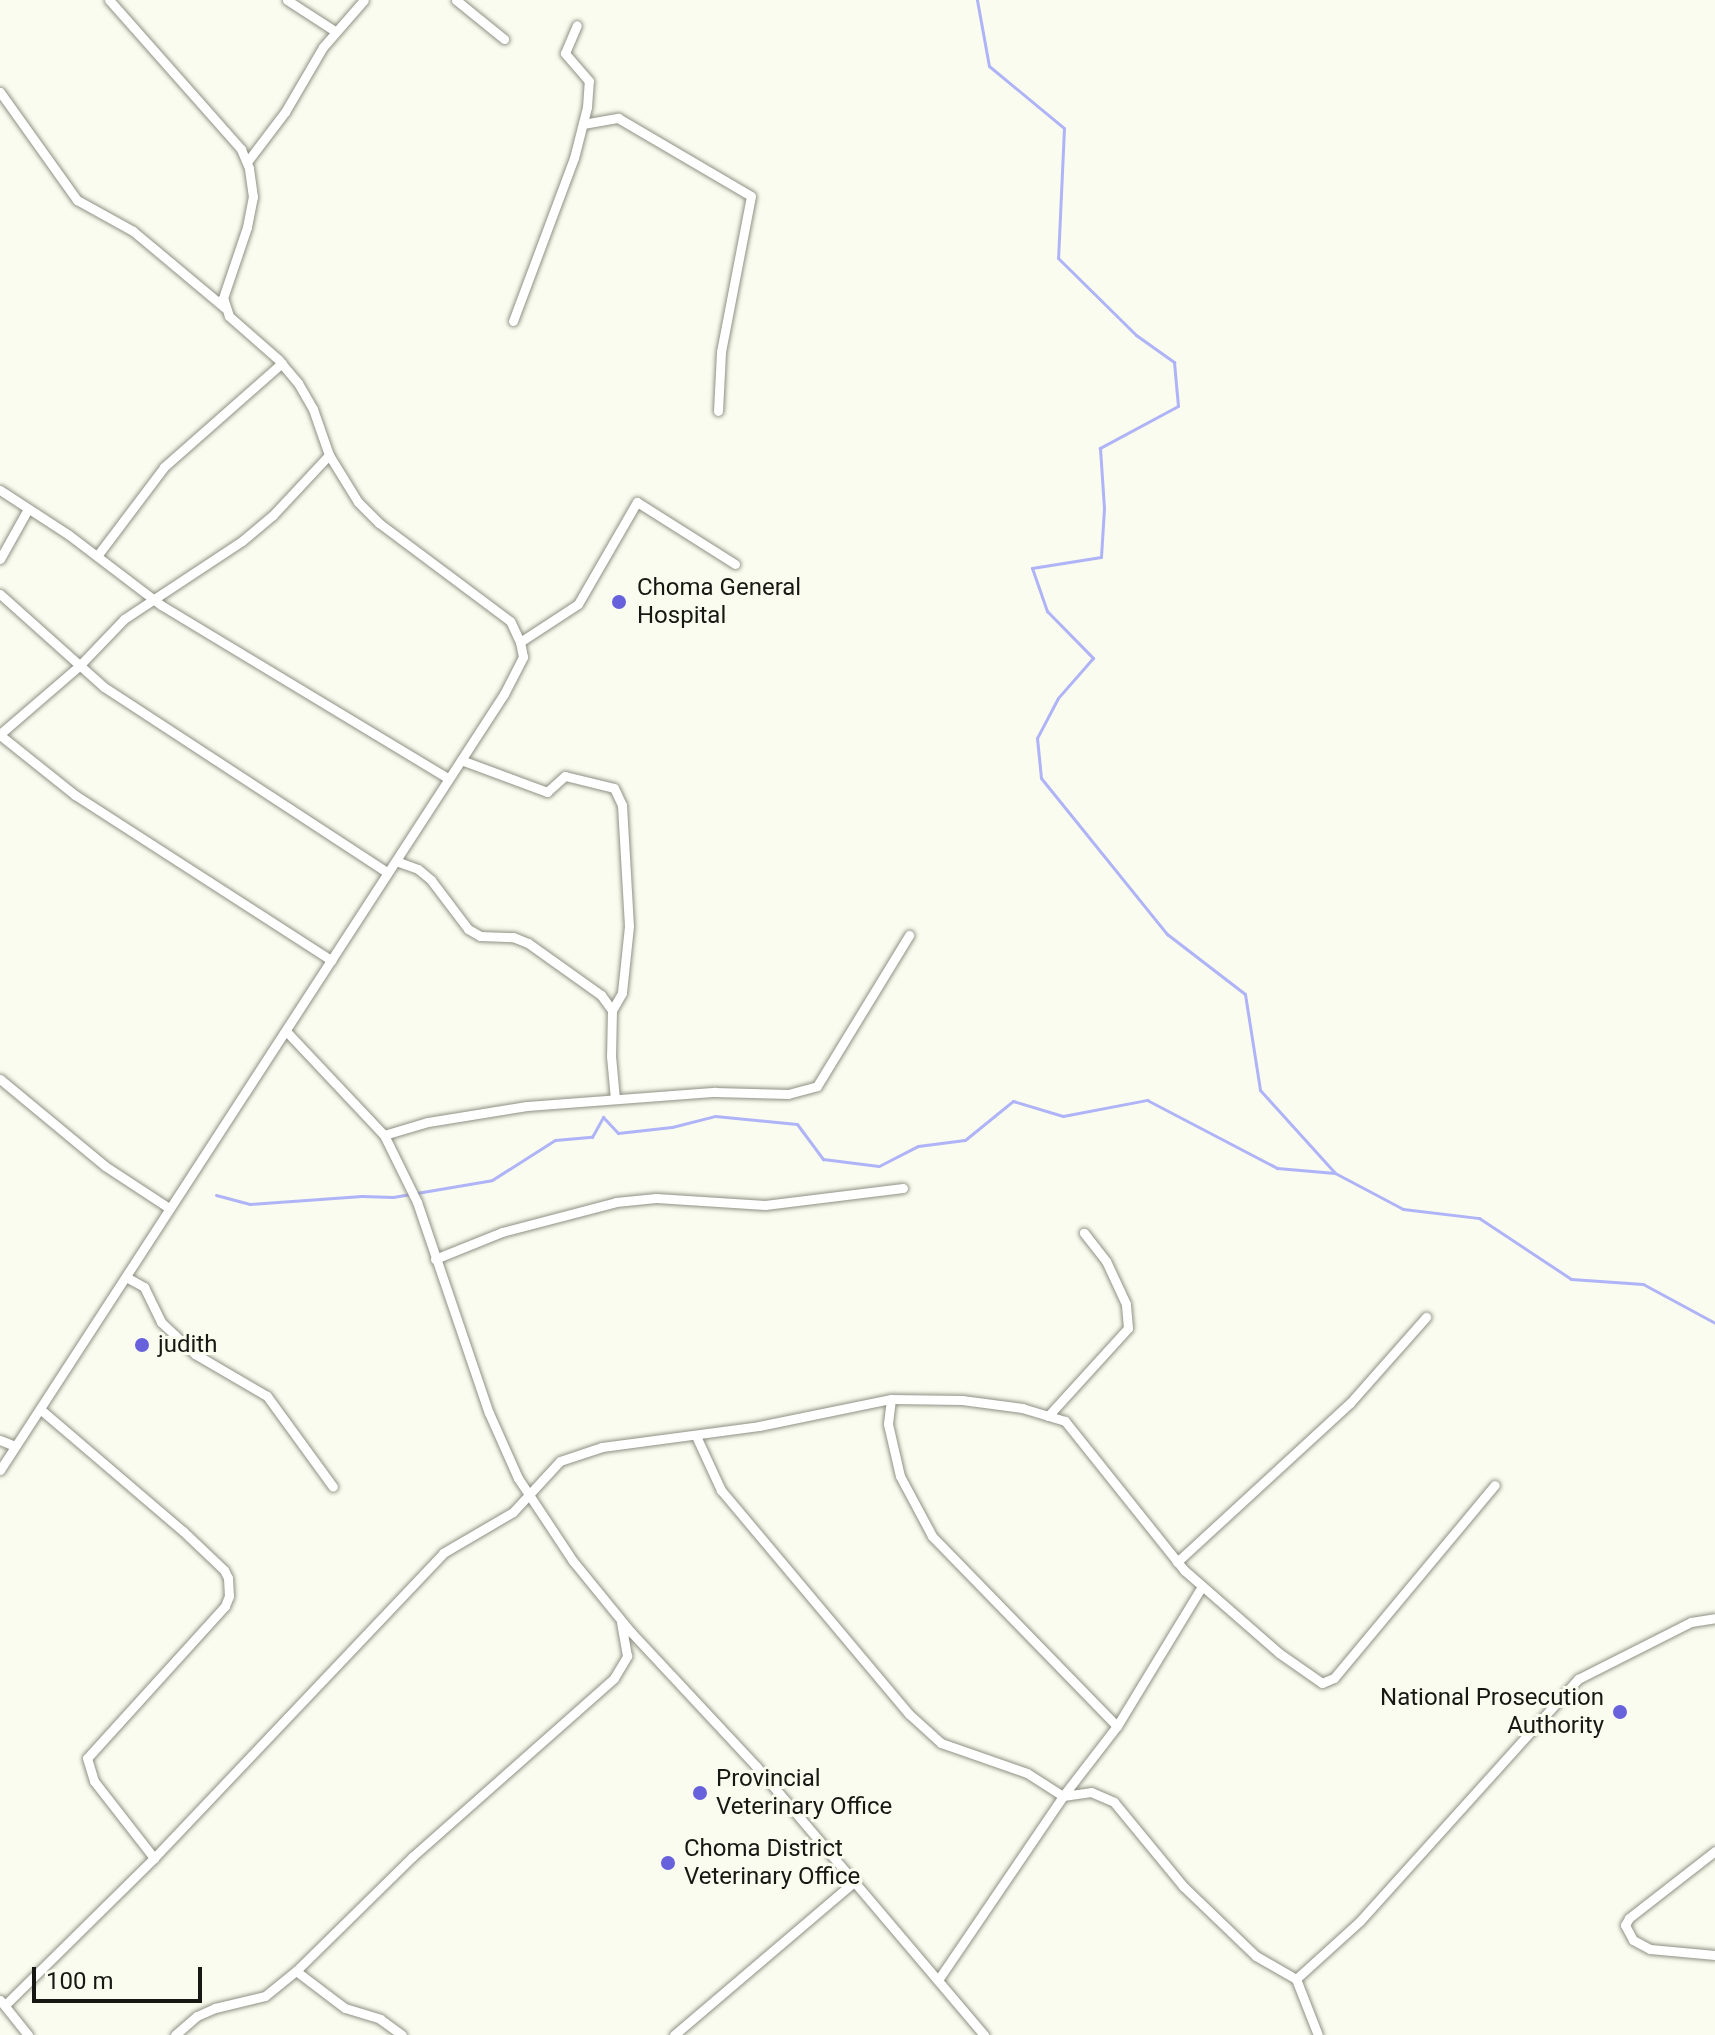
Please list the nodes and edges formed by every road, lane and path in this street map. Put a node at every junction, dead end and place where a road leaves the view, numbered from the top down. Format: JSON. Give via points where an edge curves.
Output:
{"nodes":[{"id":1,"x":109,"y":0,"type":"edge"},
{"id":2,"x":287,"y":0,"type":"edge"},
{"id":3,"x":364,"y":0,"type":"edge"},
{"id":4,"x":456,"y":0,"type":"edge"},
{"id":5,"x":577,"y":25,"type":"dead end"},
{"id":6,"x":335,"y":31,"type":"junction"},
{"id":7,"x":504,"y":39,"type":"dead end"},
{"id":8,"x":0,"y":92,"type":"edge"},
{"id":9,"x":583,"y":124,"type":"junction"},
{"id":10,"x":247,"y":162,"type":"junction"},
{"id":11,"x":224,"y":307,"type":"junction"},
{"id":12,"x":513,"y":321,"type":"dead end"},
{"id":13,"x":282,"y":363,"type":"junction"},
{"id":14,"x":718,"y":411,"type":"dead end"},
{"id":15,"x":329,"y":455,"type":"junction"},
{"id":16,"x":0,"y":490,"type":"edge"},
{"id":17,"x":28,"y":509,"type":"junction"},
{"id":18,"x":97,"y":556,"type":"junction"},
{"id":19,"x":0,"y":559,"type":"edge"},
{"id":20,"x":735,"y":564,"type":"dead end"},
{"id":21,"x":0,"y":594,"type":"edge"},
{"id":22,"x":152,"y":598,"type":"junction"},
{"id":23,"x":520,"y":642,"type":"junction"},
{"id":24,"x":79,"y":666,"type":"junction"},
{"id":25,"x":0,"y":735,"type":"edge"},
{"id":26,"x":461,"y":760,"type":"junction"},
{"id":27,"x":448,"y":778,"type":"junction"},
{"id":28,"x":396,"y":861,"type":"junction"},
{"id":29,"x":388,"y":873,"type":"junction"},
{"id":30,"x":909,"y":935,"type":"dead end"},
{"id":31,"x":331,"y":960,"type":"junction"},
{"id":32,"x":612,"y":1010,"type":"junction"},
{"id":33,"x":286,"y":1031,"type":"junction"},
{"id":34,"x":0,"y":1079,"type":"edge"},
{"id":35,"x":615,"y":1099,"type":"junction"},
{"id":36,"x":384,"y":1135,"type":"junction"},
{"id":37,"x":903,"y":1188,"type":"dead end"},
{"id":38,"x":169,"y":1208,"type":"junction"},
{"id":39,"x":1084,"y":1233,"type":"dead end"},
{"id":40,"x":435,"y":1259,"type":"junction"},
{"id":41,"x":126,"y":1277,"type":"junction"},
{"id":42,"x":1426,"y":1317,"type":"dead end"},
{"id":43,"x":891,"y":1399,"type":"junction"},
{"id":44,"x":40,"y":1409,"type":"junction"},
{"id":45,"x":1048,"y":1416,"type":"junction"},
{"id":46,"x":696,"y":1436,"type":"junction"},
{"id":47,"x":0,"y":1440,"type":"edge"},
{"id":48,"x":15,"y":1446,"type":"junction"},
{"id":49,"x":0,"y":1470,"type":"edge"},
{"id":50,"x":1495,"y":1485,"type":"dead end"},
{"id":51,"x":333,"y":1487,"type":"dead end"},
{"id":52,"x":529,"y":1497,"type":"junction"},
{"id":53,"x":1177,"y":1562,"type":"junction"},
{"id":54,"x":1201,"y":1588,"type":"junction"},
{"id":55,"x":618,"y":1615,"type":"junction"},
{"id":56,"x":1715,"y":1618,"type":"edge"},
{"id":57,"x":1117,"y":1726,"type":"junction"},
{"id":58,"x":1063,"y":1796,"type":"junction"},
{"id":59,"x":1715,"y":1851,"type":"edge"},
{"id":60,"x":154,"y":1858,"type":"junction"},
{"id":61,"x":854,"y":1882,"type":"junction"},
{"id":62,"x":1715,"y":1955,"type":"edge"},
{"id":63,"x":296,"y":1971,"type":"junction"},
{"id":64,"x":1296,"y":1979,"type":"junction"},
{"id":65,"x":938,"y":1980,"type":"junction"},
{"id":66,"x":2,"y":2002,"type":"edge"},
{"id":67,"x":28,"y":2035,"type":"edge"},
{"id":68,"x":175,"y":2035,"type":"edge"},
{"id":69,"x":402,"y":2035,"type":"edge"},
{"id":70,"x":674,"y":2035,"type":"edge"},
{"id":71,"x":984,"y":2035,"type":"edge"},
{"id":72,"x":1318,"y":2035,"type":"edge"}],
"edges":[{"from":1,"to":10,"type":"street"},
{"from":2,"to":6,"type":"street"},
{"from":3,"to":6,"type":"street"},
{"from":4,"to":7,"type":"street"},
{"from":5,"to":9,"type":"street","via":[[565,53],[589,81]]},
{"from":6,"to":10,"type":"street"},
{"from":8,"to":11,"type":"street","via":[[77,200],[133,231]]},
{"from":9,"to":12,"type":"street"},
{"from":9,"to":14,"type":"street","via":[[618,118],[751,196],[721,352]]},
{"from":10,"to":11,"type":"street","via":[[253,197]]},
{"from":11,"to":13,"type":"street"},
{"from":13,"to":15,"type":"street","via":[[313,409]]},
{"from":13,"to":18,"type":"street","via":[[164,467]]},
{"from":15,"to":22,"type":"street","via":[[252,532]]},
{"from":15,"to":23,"type":"street","via":[[358,502],[379,523],[510,621]]},
{"from":16,"to":17,"type":"street"},
{"from":17,"to":18,"type":"street"},
{"from":17,"to":19,"type":"street"},
{"from":18,"to":22,"type":"street"},
{"from":20,"to":23,"type":"street","via":[[637,502],[578,604]]},
{"from":21,"to":24,"type":"street"},
{"from":22,"to":24,"type":"street"},
{"from":22,"to":27,"type":"street"},
{"from":23,"to":26,"type":"street","via":[[523,657],[517,669]]},
{"from":24,"to":25,"type":"street"},
{"from":24,"to":29,"type":"street"},
{"from":25,"to":31,"type":"street","via":[[75,795]]},
{"from":26,"to":27,"type":"street"},
{"from":26,"to":32,"type":"street","via":[[547,792],[565,776],[614,788],[622,805],[629,926],[622,993]]},
{"from":27,"to":28,"type":"street"},
{"from":28,"to":29,"type":"street"},
{"from":28,"to":32,"type":"street","via":[[431,880],[468,929],[480,936],[528,943],[592,987]]},
{"from":29,"to":31,"type":"street"},
{"from":30,"to":35,"type":"street","via":[[817,1086],[788,1094],[715,1092]]},
{"from":31,"to":33,"type":"street"},
{"from":32,"to":35,"type":"street"},
{"from":33,"to":36,"type":"street"},
{"from":33,"to":38,"type":"street"},
{"from":34,"to":38,"type":"street","via":[[105,1166]]},
{"from":35,"to":36,"type":"street","via":[[513,1108]]},
{"from":36,"to":40,"type":"street","via":[[417,1202]]},
{"from":37,"to":40,"type":"street","via":[[765,1205],[656,1198],[616,1202],[502,1232]]},
{"from":38,"to":41,"type":"street"},
{"from":39,"to":45,"type":"street","via":[[1106,1261],[1126,1304],[1128,1328]]},
{"from":40,"to":52,"type":"street","via":[[489,1413]]},
{"from":41,"to":44,"type":"street"},
{"from":41,"to":51,"type":"street","via":[[144,1287],[161,1322],[195,1354],[267,1396]]},
{"from":42,"to":53,"type":"street","via":[[1350,1403]]},
{"from":43,"to":45,"type":"street","via":[[962,1400]]},
{"from":43,"to":46,"type":"street"},
{"from":43,"to":57,"type":"street","via":[[888,1424],[900,1476],[932,1536]]},
{"from":44,"to":48,"type":"street"},
{"from":44,"to":60,"type":"street","via":[[160,1510],[228,1578],[225,1606],[87,1758],[94,1781]]},
{"from":45,"to":53,"type":"street","via":[[1065,1421]]},
{"from":46,"to":52,"type":"street","via":[[602,1447],[560,1461]]},
{"from":46,"to":58,"type":"street","via":[[721,1490],[909,1714],[941,1743],[1027,1773]]},
{"from":47,"to":48,"type":"street"},
{"from":48,"to":49,"type":"street"},
{"from":50,"to":54,"type":"street","via":[[1334,1678],[1322,1683]]},
{"from":52,"to":55,"type":"street"},
{"from":52,"to":60,"type":"street","via":[[443,1553]]},
{"from":53,"to":54,"type":"street"},
{"from":54,"to":57,"type":"street"},
{"from":55,"to":61,"type":"street"},
{"from":55,"to":63,"type":"street","via":[[627,1656],[614,1678],[412,1857]]},
{"from":56,"to":64,"type":"street","via":[[1691,1622],[1578,1679],[1360,1921]]},
{"from":57,"to":58,"type":"street"},
{"from":58,"to":64,"type":"street","via":[[1091,1792],[1114,1802],[1183,1886],[1256,1956]]},
{"from":58,"to":65,"type":"street"},
{"from":59,"to":62,"type":"street","via":[[1625,1925],[1633,1940],[1650,1949]]},
{"from":60,"to":66,"type":"street"},
{"from":61,"to":65,"type":"street"},
{"from":61,"to":70,"type":"street"},
{"from":63,"to":68,"type":"street","via":[[265,1996],[206,2012]]},
{"from":63,"to":69,"type":"street","via":[[345,2008],[380,2019]]},
{"from":64,"to":72,"type":"street"},
{"from":65,"to":71,"type":"street"},
{"from":66,"to":67,"type":"street"}]}
